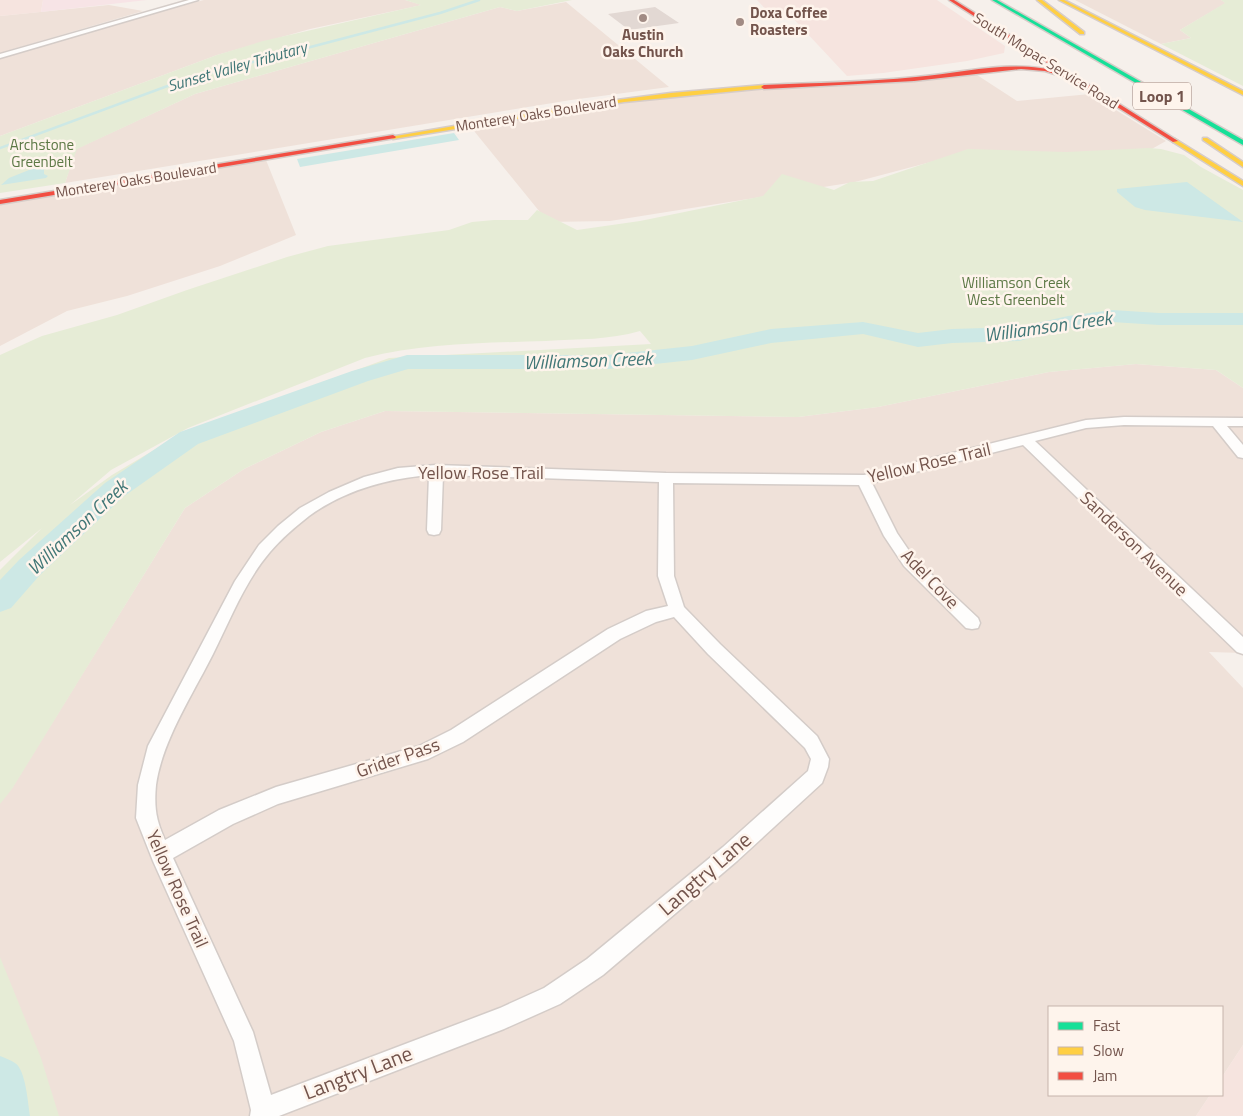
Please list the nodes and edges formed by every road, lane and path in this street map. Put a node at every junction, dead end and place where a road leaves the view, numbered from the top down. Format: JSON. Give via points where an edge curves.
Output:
{"nodes":[{"id":1,"x":195,"y":0,"type":"edge"},
{"id":2,"x":951,"y":0,"type":"edge"},
{"id":3,"x":994,"y":0,"type":"edge"},
{"id":4,"x":1013,"y":0,"type":"edge"},
{"id":5,"x":1039,"y":0,"type":"edge"},
{"id":6,"x":1061,"y":0,"type":"edge"},
{"id":7,"x":1091,"y":39,"type":"dead end"},
{"id":8,"x":1026,"y":48,"type":"junction"},
{"id":9,"x":1080,"y":49,"type":"junction"},
{"id":10,"x":0,"y":56,"type":"edge"},
{"id":11,"x":1074,"y":78,"type":"junction"},
{"id":12,"x":1166,"y":85,"type":"dead end"},
{"id":13,"x":1243,"y":93,"type":"edge"},
{"id":14,"x":1171,"y":115,"type":"dead end"},
{"id":15,"x":1195,"y":132,"type":"dead end"},
{"id":16,"x":1243,"y":143,"type":"edge"},
{"id":17,"x":1243,"y":166,"type":"edge"},
{"id":18,"x":1243,"y":184,"type":"edge"},
{"id":19,"x":0,"y":195,"type":"edge"},
{"id":20,"x":0,"y":202,"type":"edge"},
{"id":21,"x":1217,"y":422,"type":"junction"},
{"id":22,"x":1243,"y":422,"type":"edge"},
{"id":23,"x":1026,"y":440,"type":"junction"},
{"id":24,"x":1243,"y":454,"type":"edge"},
{"id":25,"x":436,"y":470,"type":"junction"},
{"id":26,"x":666,"y":478,"type":"junction"},
{"id":27,"x":864,"y":480,"type":"junction"},
{"id":28,"x":434,"y":530,"type":"dead end"},
{"id":29,"x":677,"y":610,"type":"junction"},
{"id":30,"x":972,"y":623,"type":"dead end"},
{"id":31,"x":1243,"y":647,"type":"edge"},
{"id":32,"x":160,"y":854,"type":"junction"},
{"id":33,"x":262,"y":1113,"type":"edge"}],
"edges":[{"from":1,"to":10,"type":"street"},
{"from":2,"to":8,"type":"main road","name":"South Mopac Service Road"},
{"from":3,"to":9,"type":"main road","number":"Loop 1"},
{"from":4,"to":12,"type":"main road","number":"Loop 1"},
{"from":5,"to":7,"type":"main road"},
{"from":6,"to":13,"type":"main road"},
{"from":8,"to":11,"type":"main road","name":"South Mopac Service Road"},
{"from":8,"to":19,"type":"main road","name":"Monterey Oaks Boulevard","via":[[1020,58],[955,69],[689,86],[604,96]]},
{"from":9,"to":14,"type":"main road"},
{"from":9,"to":16,"type":"main road","number":"Loop 1"},
{"from":11,"to":18,"type":"main road","name":"South Mopac Service Road"},
{"from":11,"to":20,"type":"main road","name":"Monterey Oaks Boulevard","via":[[1046,69],[1021,67],[905,79],[645,97]]},
{"from":15,"to":17,"type":"main road"},
{"from":21,"to":22,"type":"street","name":"Yellow Rose Trail"},
{"from":21,"to":23,"type":"street","name":"Yellow Rose Trail","via":[[1086,424]]},
{"from":21,"to":24,"type":"street"},
{"from":23,"to":27,"type":"street","name":"Yellow Rose Trail"},
{"from":23,"to":31,"type":"street","name":"Sanderson Avenue"},
{"from":25,"to":26,"type":"street","name":"Yellow Rose Trail"},
{"from":25,"to":28,"type":"street"},
{"from":25,"to":32,"type":"street","name":"Yellow Rose Trail","via":[[369,480],[334,495],[305,512],[264,549],[240,585],[157,746],[147,785],[146,818]]},
{"from":26,"to":27,"type":"street","name":"Yellow Rose Trail"},
{"from":26,"to":29,"type":"street","name":"Langtry Lane","via":[[666,576]]},
{"from":27,"to":30,"type":"street","name":"Adel Cove","via":[[891,536],[909,562]]},
{"from":29,"to":32,"type":"street","name":"Grider Pass","via":[[652,616],[614,634],[457,736],[422,753],[276,796],[226,817]]},
{"from":29,"to":33,"type":"street","name":"Langtry Lane","via":[[811,742],[818,753],[820,766],[815,777],[730,854],[595,967],[552,996]]},
{"from":32,"to":33,"type":"street","name":"Yellow Rose Trail","via":[[245,1040]]}]}
